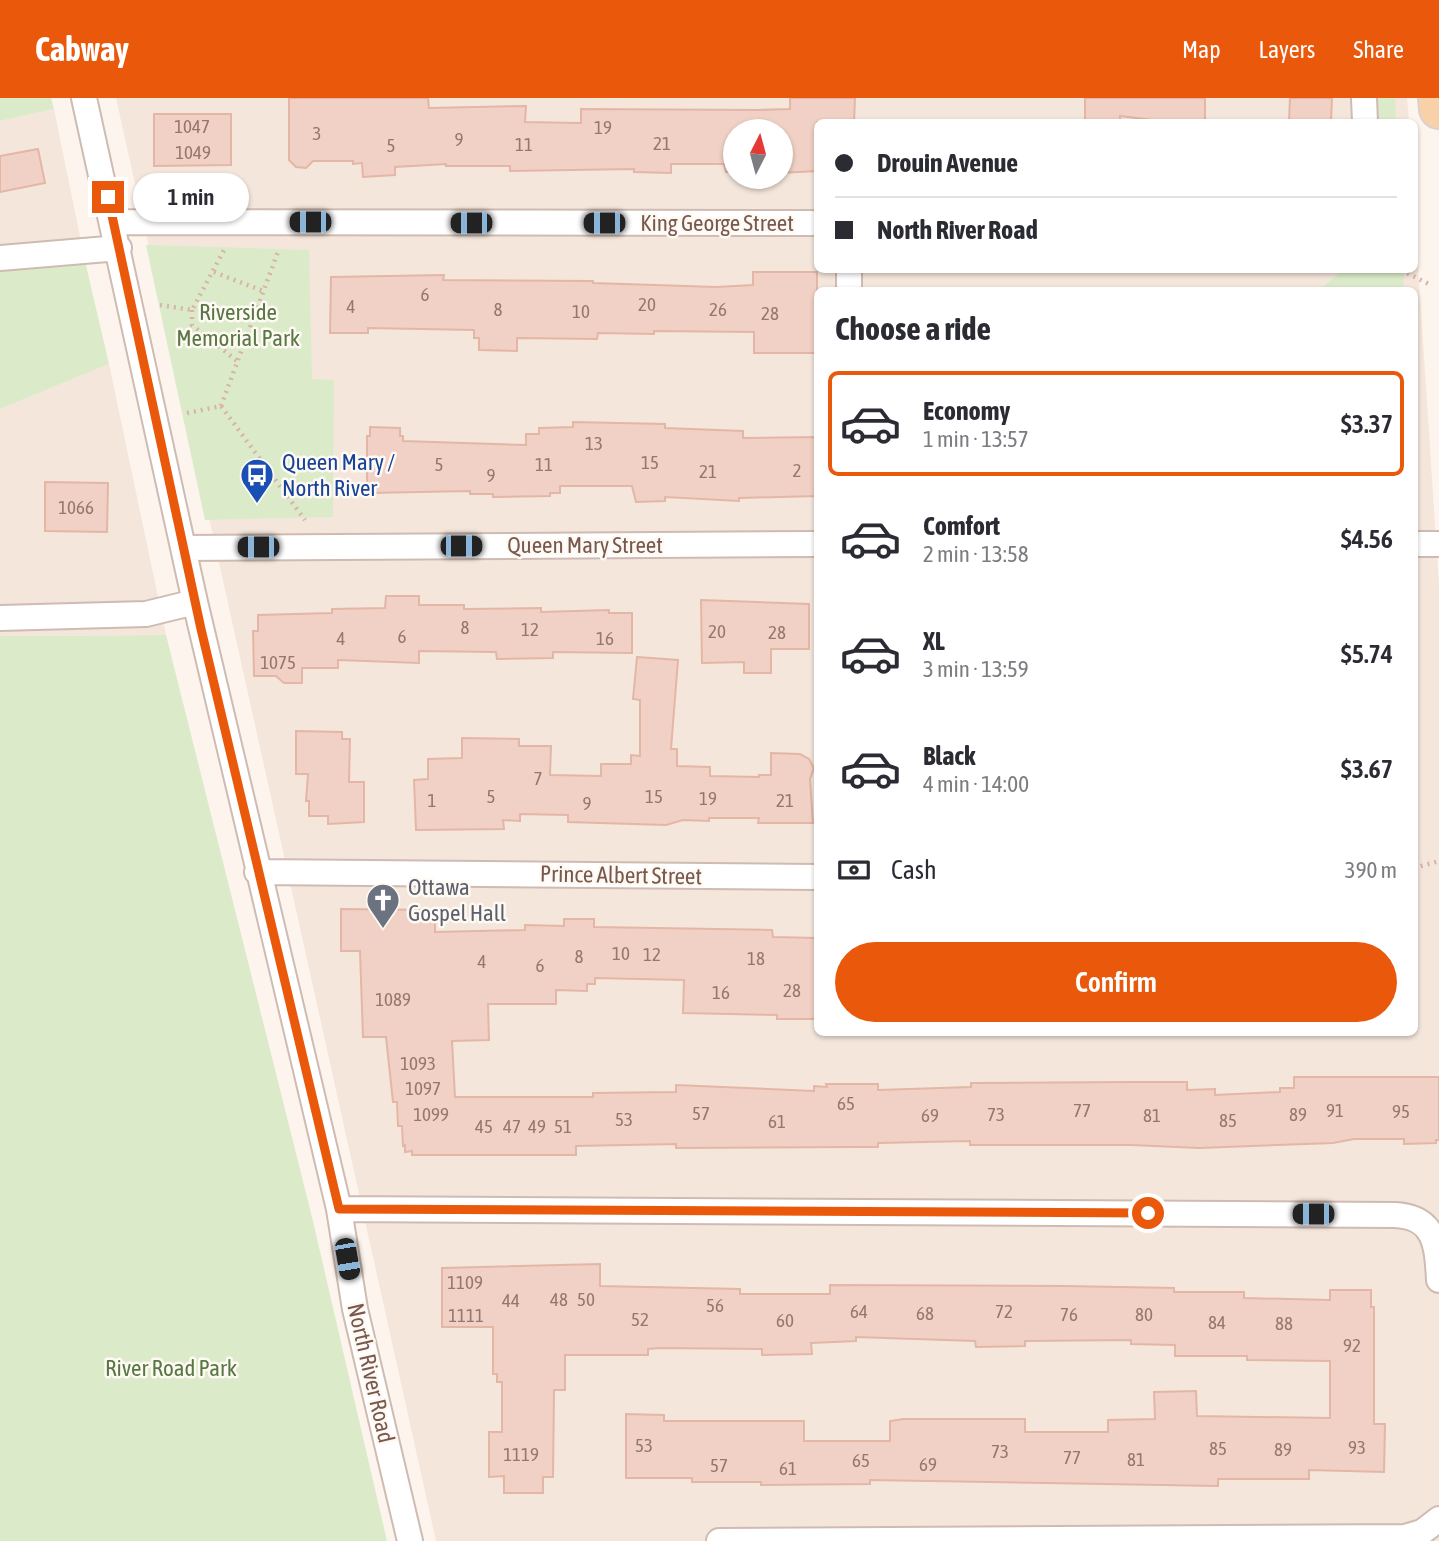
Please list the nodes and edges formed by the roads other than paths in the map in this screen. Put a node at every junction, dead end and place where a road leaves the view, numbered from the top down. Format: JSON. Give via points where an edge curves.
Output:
{"nodes":[{"id":1,"x":84,"y":98,"type":"edge"},
{"id":2,"x":1364,"y":98,"type":"edge"},
{"id":3,"x":1438,"y":98,"type":"edge"},
{"id":4,"x":1439,"y":109,"type":"edge"},
{"id":5,"x":1365,"y":119,"type":"edge"},
{"id":6,"x":113,"y":222,"type":"junction"},
{"id":7,"x":814,"y":223,"type":"edge"},
{"id":8,"x":119,"y":248,"type":"junction"},
{"id":9,"x":0,"y":258,"type":"edge"},
{"id":10,"x":814,"y":544,"type":"edge"},
{"id":11,"x":1418,"y":544,"type":"edge"},
{"id":12,"x":1439,"y":544,"type":"edge"},
{"id":13,"x":184,"y":548,"type":"junction"},
{"id":14,"x":195,"y":601,"type":"junction"},
{"id":15,"x":0,"y":618,"type":"edge"},
{"id":16,"x":257,"y":872,"type":"junction"},
{"id":17,"x":814,"y":877,"type":"edge"},
{"id":18,"x":339,"y":1209,"type":"junction"},
{"id":19,"x":1439,"y":1280,"type":"edge"},
{"id":20,"x":1439,"y":1519,"type":"edge"},
{"id":21,"x":410,"y":1541,"type":"edge"},
{"id":22,"x":719,"y":1541,"type":"edge"}],
"edges":[{"from":1,"to":6,"type":"street","name":"North River Road"},
{"from":2,"to":5,"type":"street"},
{"from":3,"to":4,"type":"main road"},
{"from":6,"to":7,"type":"street","name":"King George Street"},
{"from":6,"to":8,"type":"street","name":"North River Road"},
{"from":8,"to":9,"type":"street"},
{"from":8,"to":13,"type":"street","name":"North River Road"},
{"from":10,"to":13,"type":"street","name":"Queen Mary Street"},
{"from":11,"to":12,"type":"street"},
{"from":13,"to":14,"type":"street","name":"North River Road"},
{"from":14,"to":15,"type":"street","via":[[146,614]]},
{"from":14,"to":16,"type":"street","name":"North River Road"},
{"from":16,"to":17,"type":"street","name":"Prince Albert Street"},
{"from":16,"to":18,"type":"street","name":"North River Road"},
{"from":18,"to":19,"type":"street","via":[[1395,1214],[1410,1216],[1427,1227],[1435,1246]]},
{"from":18,"to":21,"type":"street","name":"North River Road","via":[[355,1309]]},
{"from":20,"to":22,"type":"street","via":[[1423,1532],[1405,1537]]}]}
